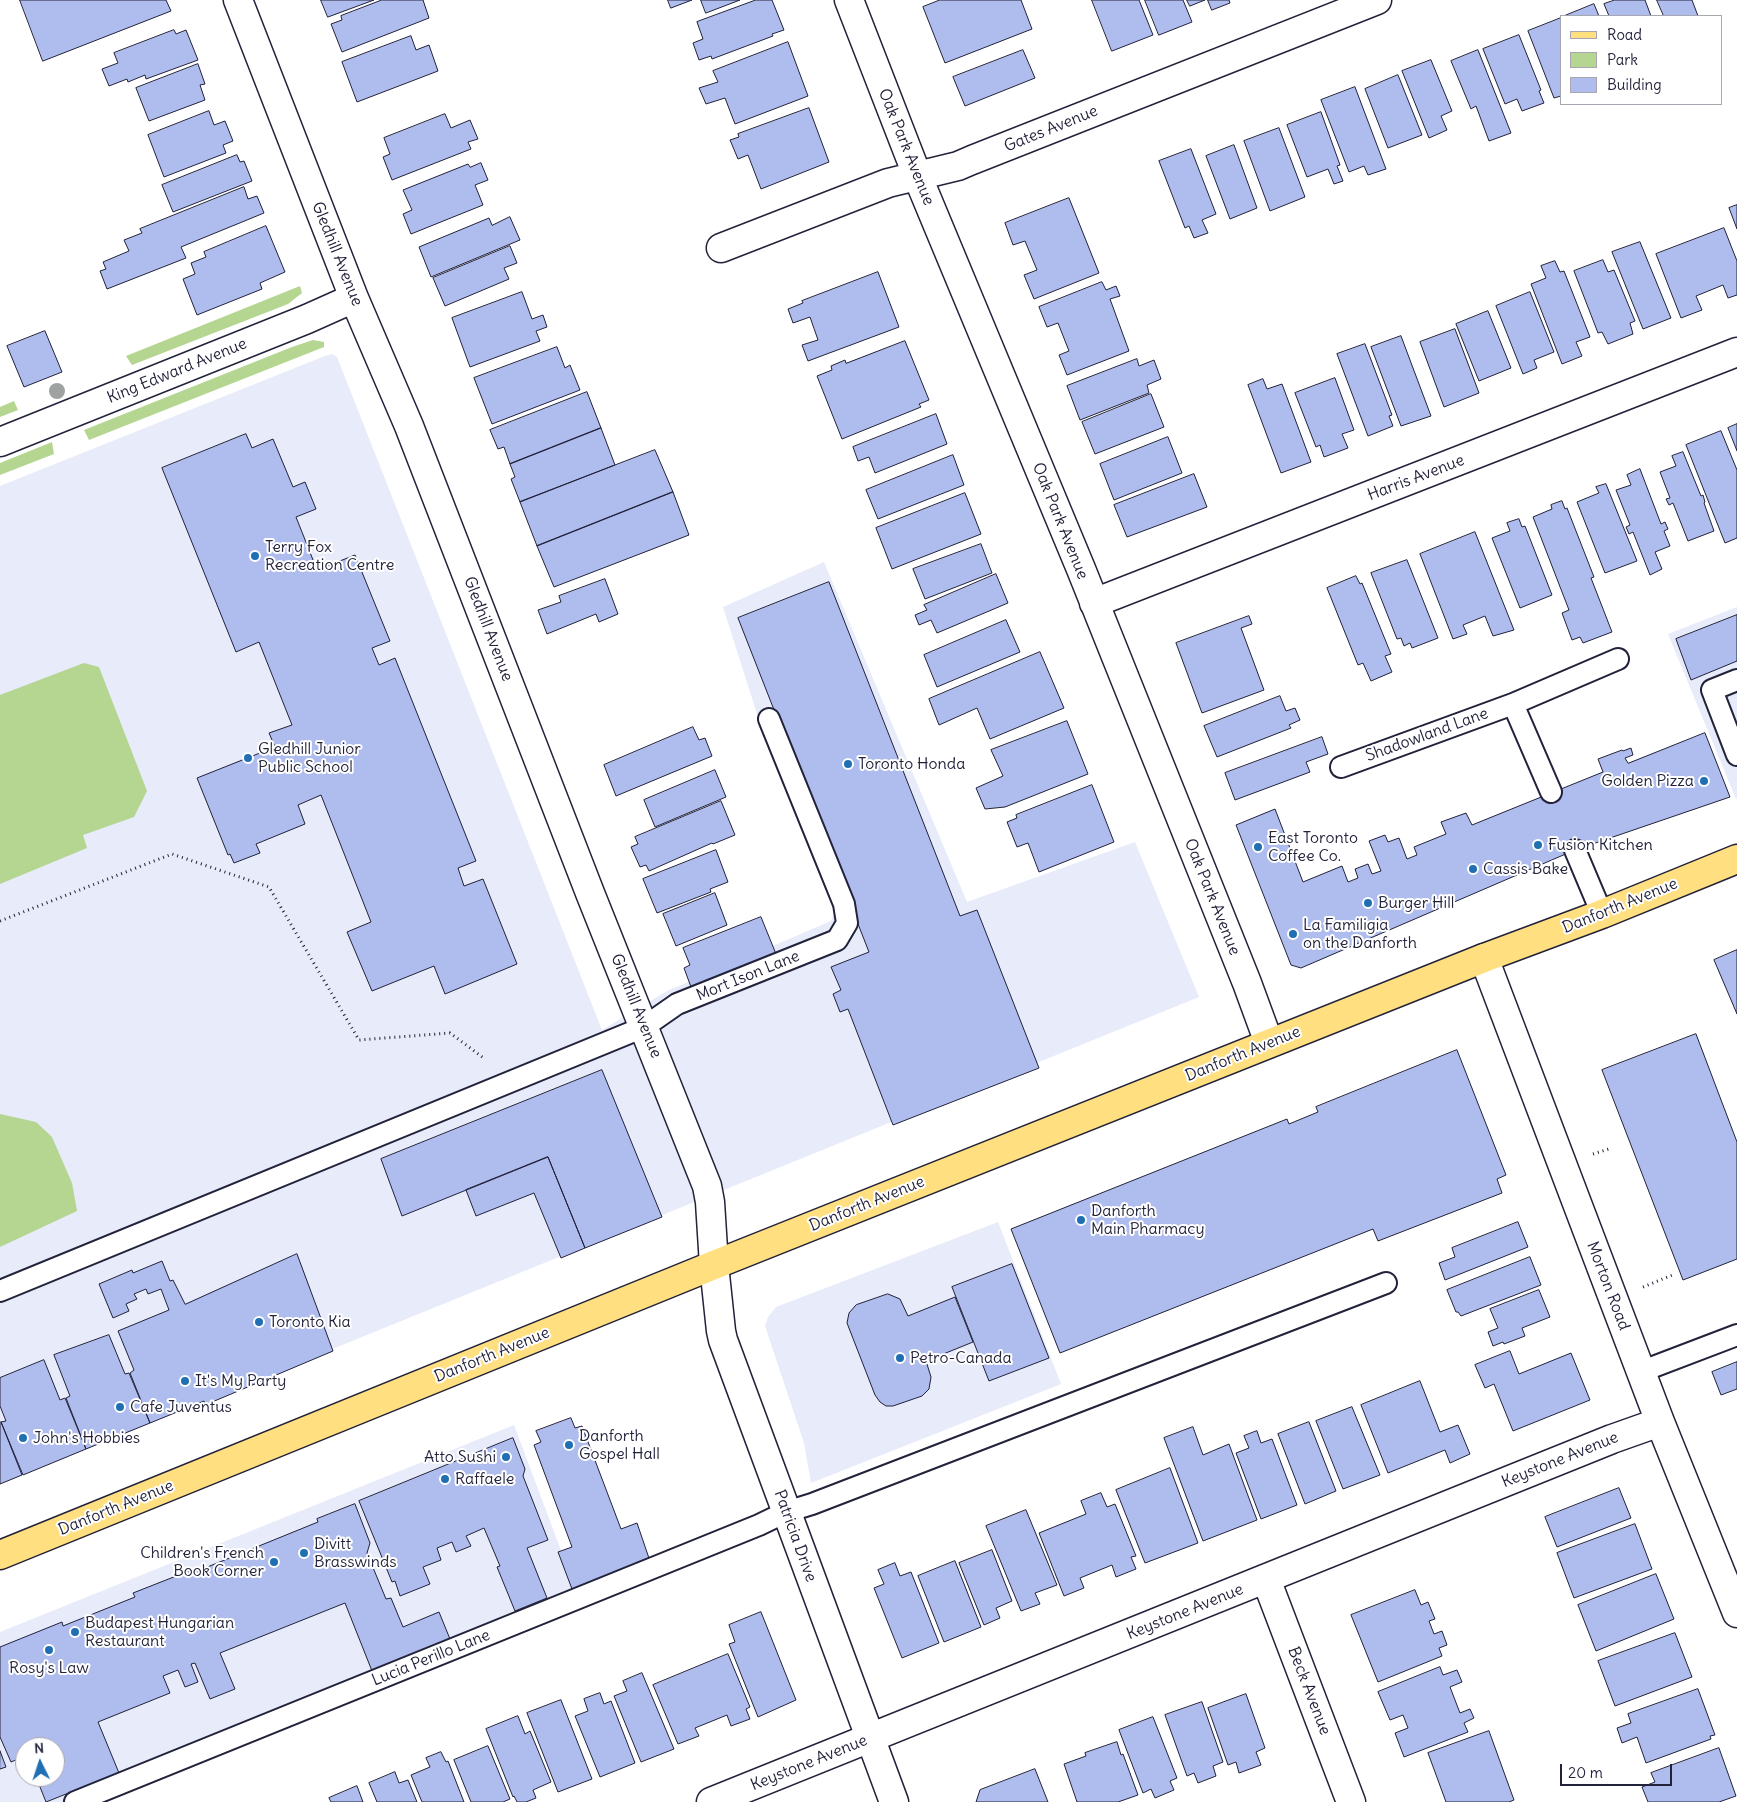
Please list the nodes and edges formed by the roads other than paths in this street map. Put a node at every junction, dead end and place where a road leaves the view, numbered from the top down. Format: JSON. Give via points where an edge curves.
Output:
{"nodes":[{"id":1,"x":238,"y":0,"type":"edge"},
{"id":2,"x":849,"y":0,"type":"edge"},
{"id":3,"x":1377,"y":0,"type":"edge"},
{"id":4,"x":917,"y":175,"type":"junction"},
{"id":5,"x":722,"y":248,"type":"dead end"},
{"id":6,"x":354,"y":298,"type":"junction"},
{"id":7,"x":1737,"y":352,"type":"edge"},
{"id":8,"x":0,"y":442,"type":"edge"},
{"id":9,"x":1094,"y":603,"type":"junction"},
{"id":10,"x":1618,"y":659,"type":"dead end"},
{"id":11,"x":1737,"y":680,"type":"edge"},
{"id":12,"x":1513,"y":704,"type":"junction"},
{"id":13,"x":768,"y":719,"type":"dead end"},
{"id":14,"x":1737,"y":755,"type":"edge"},
{"id":15,"x":1341,"y":767,"type":"dead end"},
{"id":16,"x":1551,"y":792,"type":"dead end"},
{"id":17,"x":1575,"y":850,"type":"dead end"},
{"id":18,"x":1737,"y":859,"type":"edge"},
{"id":19,"x":1602,"y":914,"type":"junction"},
{"id":20,"x":1484,"y":958,"type":"junction"},
{"id":21,"x":644,"y":1027,"type":"junction"},
{"id":22,"x":1270,"y":1043,"type":"junction"},
{"id":23,"x":714,"y":1265,"type":"junction"},
{"id":24,"x":1386,"y":1283,"type":"dead end"},
{"id":25,"x":0,"y":1291,"type":"edge"},
{"id":26,"x":1737,"y":1334,"type":"edge"},
{"id":27,"x":1640,"y":1372,"type":"junction"},
{"id":28,"x":1660,"y":1422,"type":"junction"},
{"id":29,"x":786,"y":1512,"type":"junction"},
{"id":30,"x":0,"y":1555,"type":"edge"},
{"id":31,"x":1266,"y":1579,"type":"junction"},
{"id":32,"x":1737,"y":1613,"type":"edge"},
{"id":33,"x":870,"y":1738,"type":"junction"},
{"id":34,"x":75,"y":1802,"type":"edge"},
{"id":35,"x":711,"y":1802,"type":"edge"},
{"id":36,"x":894,"y":1802,"type":"edge"},
{"id":37,"x":1351,"y":1802,"type":"edge"}],
"edges":[{"from":1,"to":6,"type":"street","name":"Gledhill Avenue"},
{"from":2,"to":4,"type":"street","name":"Oak Park Avenue"},
{"from":3,"to":4,"type":"street","name":"Gates Avenue","via":[[958,166]]},
{"from":4,"to":5,"type":"street","name":"Gates Avenue"},
{"from":4,"to":9,"type":"street","name":"Oak Park Avenue"},
{"from":6,"to":8,"type":"street","name":"King Edward Avenue"},
{"from":6,"to":21,"type":"street","name":"Gledhill Avenue","via":[[408,426]]},
{"from":7,"to":9,"type":"street","name":"Harris Avenue"},
{"from":9,"to":22,"type":"street","name":"Oak Park Avenue"},
{"from":10,"to":12,"type":"lane","name":"Shadowland Lane"},
{"from":11,"to":14,"type":"lane","via":[[1712,690]]},
{"from":12,"to":15,"type":"lane","name":"Shadowland Lane"},
{"from":12,"to":16,"type":"lane"},
{"from":13,"to":21,"type":"lane","name":"Mort Ison Lane","via":[[844,904],[847,923],[837,940],[677,1004]]},
{"from":17,"to":19,"type":"lane"},
{"from":18,"to":19,"type":"main road","name":"Danforth Avenue"},
{"from":19,"to":20,"type":"main road","name":"Danforth Avenue"},
{"from":20,"to":22,"type":"main road","name":"Danforth Avenue"},
{"from":20,"to":27,"type":"street","name":"Morton Road"},
{"from":21,"to":23,"type":"street","name":"Gledhill Avenue","via":[[708,1186]]},
{"from":21,"to":25,"type":"lane","name":"Mort Ison Lane"},
{"from":22,"to":23,"type":"main road","name":"Danforth Avenue"},
{"from":23,"to":29,"type":"street","name":"Patricia Drive","via":[[723,1340]]},
{"from":23,"to":30,"type":"main road","name":"Danforth Avenue"},
{"from":24,"to":29,"type":"lane","name":"Lucia Perillo Lane"},
{"from":26,"to":27,"type":"lane"},
{"from":27,"to":28,"type":"street","name":"Morton Road"},
{"from":28,"to":31,"type":"street","name":"Keystone Avenue"},
{"from":28,"to":32,"type":"street","name":"Morton Road"},
{"from":29,"to":33,"type":"street","name":"Patricia Drive"},
{"from":29,"to":34,"type":"lane","name":"Lucia Perillo Lane"},
{"from":31,"to":33,"type":"street","name":"Keystone Avenue"},
{"from":31,"to":37,"type":"street","name":"Beck Avenue"},
{"from":33,"to":35,"type":"street","name":"Keystone Avenue"},
{"from":33,"to":36,"type":"street","name":"Patricia Drive"}]}
